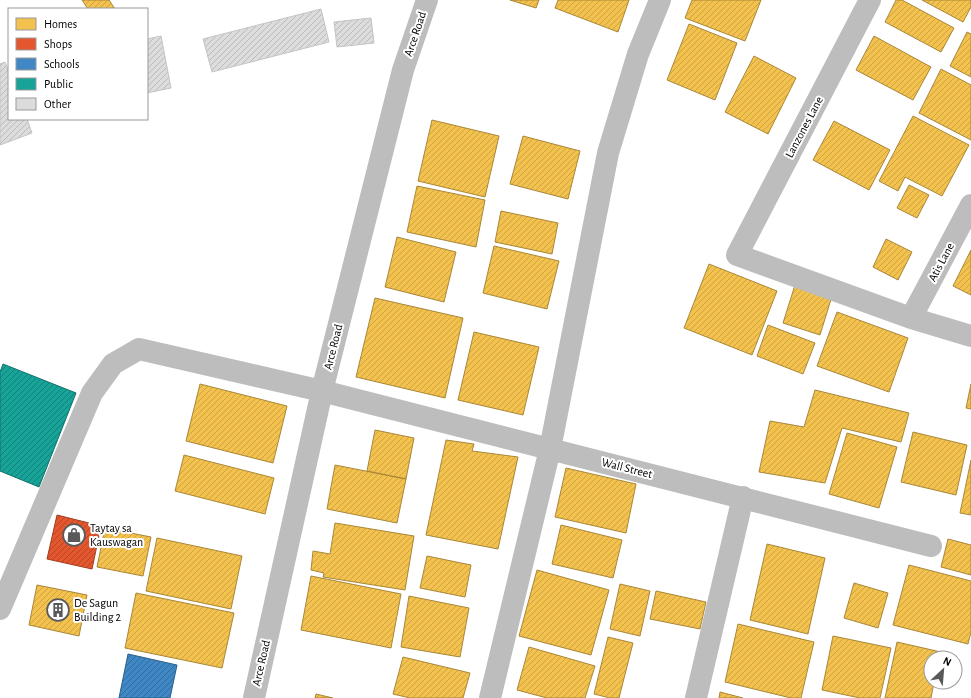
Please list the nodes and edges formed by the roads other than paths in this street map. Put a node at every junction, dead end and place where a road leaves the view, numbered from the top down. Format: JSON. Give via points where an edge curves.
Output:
{"nodes":[{"id":1,"x":427,"y":0,"type":"edge"},
{"id":2,"x":660,"y":0,"type":"edge"},
{"id":3,"x":870,"y":0,"type":"edge"},
{"id":4,"x":971,"y":205,"type":"edge"},
{"id":5,"x":911,"y":318,"type":"junction"},
{"id":6,"x":971,"y":336,"type":"edge"},
{"id":7,"x":322,"y":391,"type":"junction"},
{"id":8,"x":550,"y":449,"type":"junction"},
{"id":9,"x":743,"y":497,"type":"junction"},
{"id":10,"x":931,"y":546,"type":"dead end"},
{"id":11,"x":0,"y":609,"type":"edge"},
{"id":12,"x":254,"y":698,"type":"edge"},
{"id":13,"x":490,"y":698,"type":"edge"},
{"id":14,"x":696,"y":698,"type":"edge"}],
"edges":[{"from":1,"to":7,"type":"street","name":"Arce Road","via":[[403,70]]},
{"from":2,"to":8,"type":"street","via":[[638,54],[608,153]]},
{"from":3,"to":5,"type":"street","name":"Lanzones Lane","via":[[737,255]]},
{"from":4,"to":5,"type":"street","name":"Atis Lane"},
{"from":5,"to":6,"type":"street"},
{"from":7,"to":8,"type":"street","name":"Wall Street"},
{"from":7,"to":11,"type":"street","name":"Wall Street","via":[[138,349],[113,364],[92,393]]},
{"from":7,"to":12,"type":"street","name":"Arce Road"},
{"from":8,"to":9,"type":"street","name":"Wall Street"},
{"from":8,"to":13,"type":"street"},
{"from":9,"to":10,"type":"street","name":"Wall Street"},
{"from":9,"to":14,"type":"street"}]}
